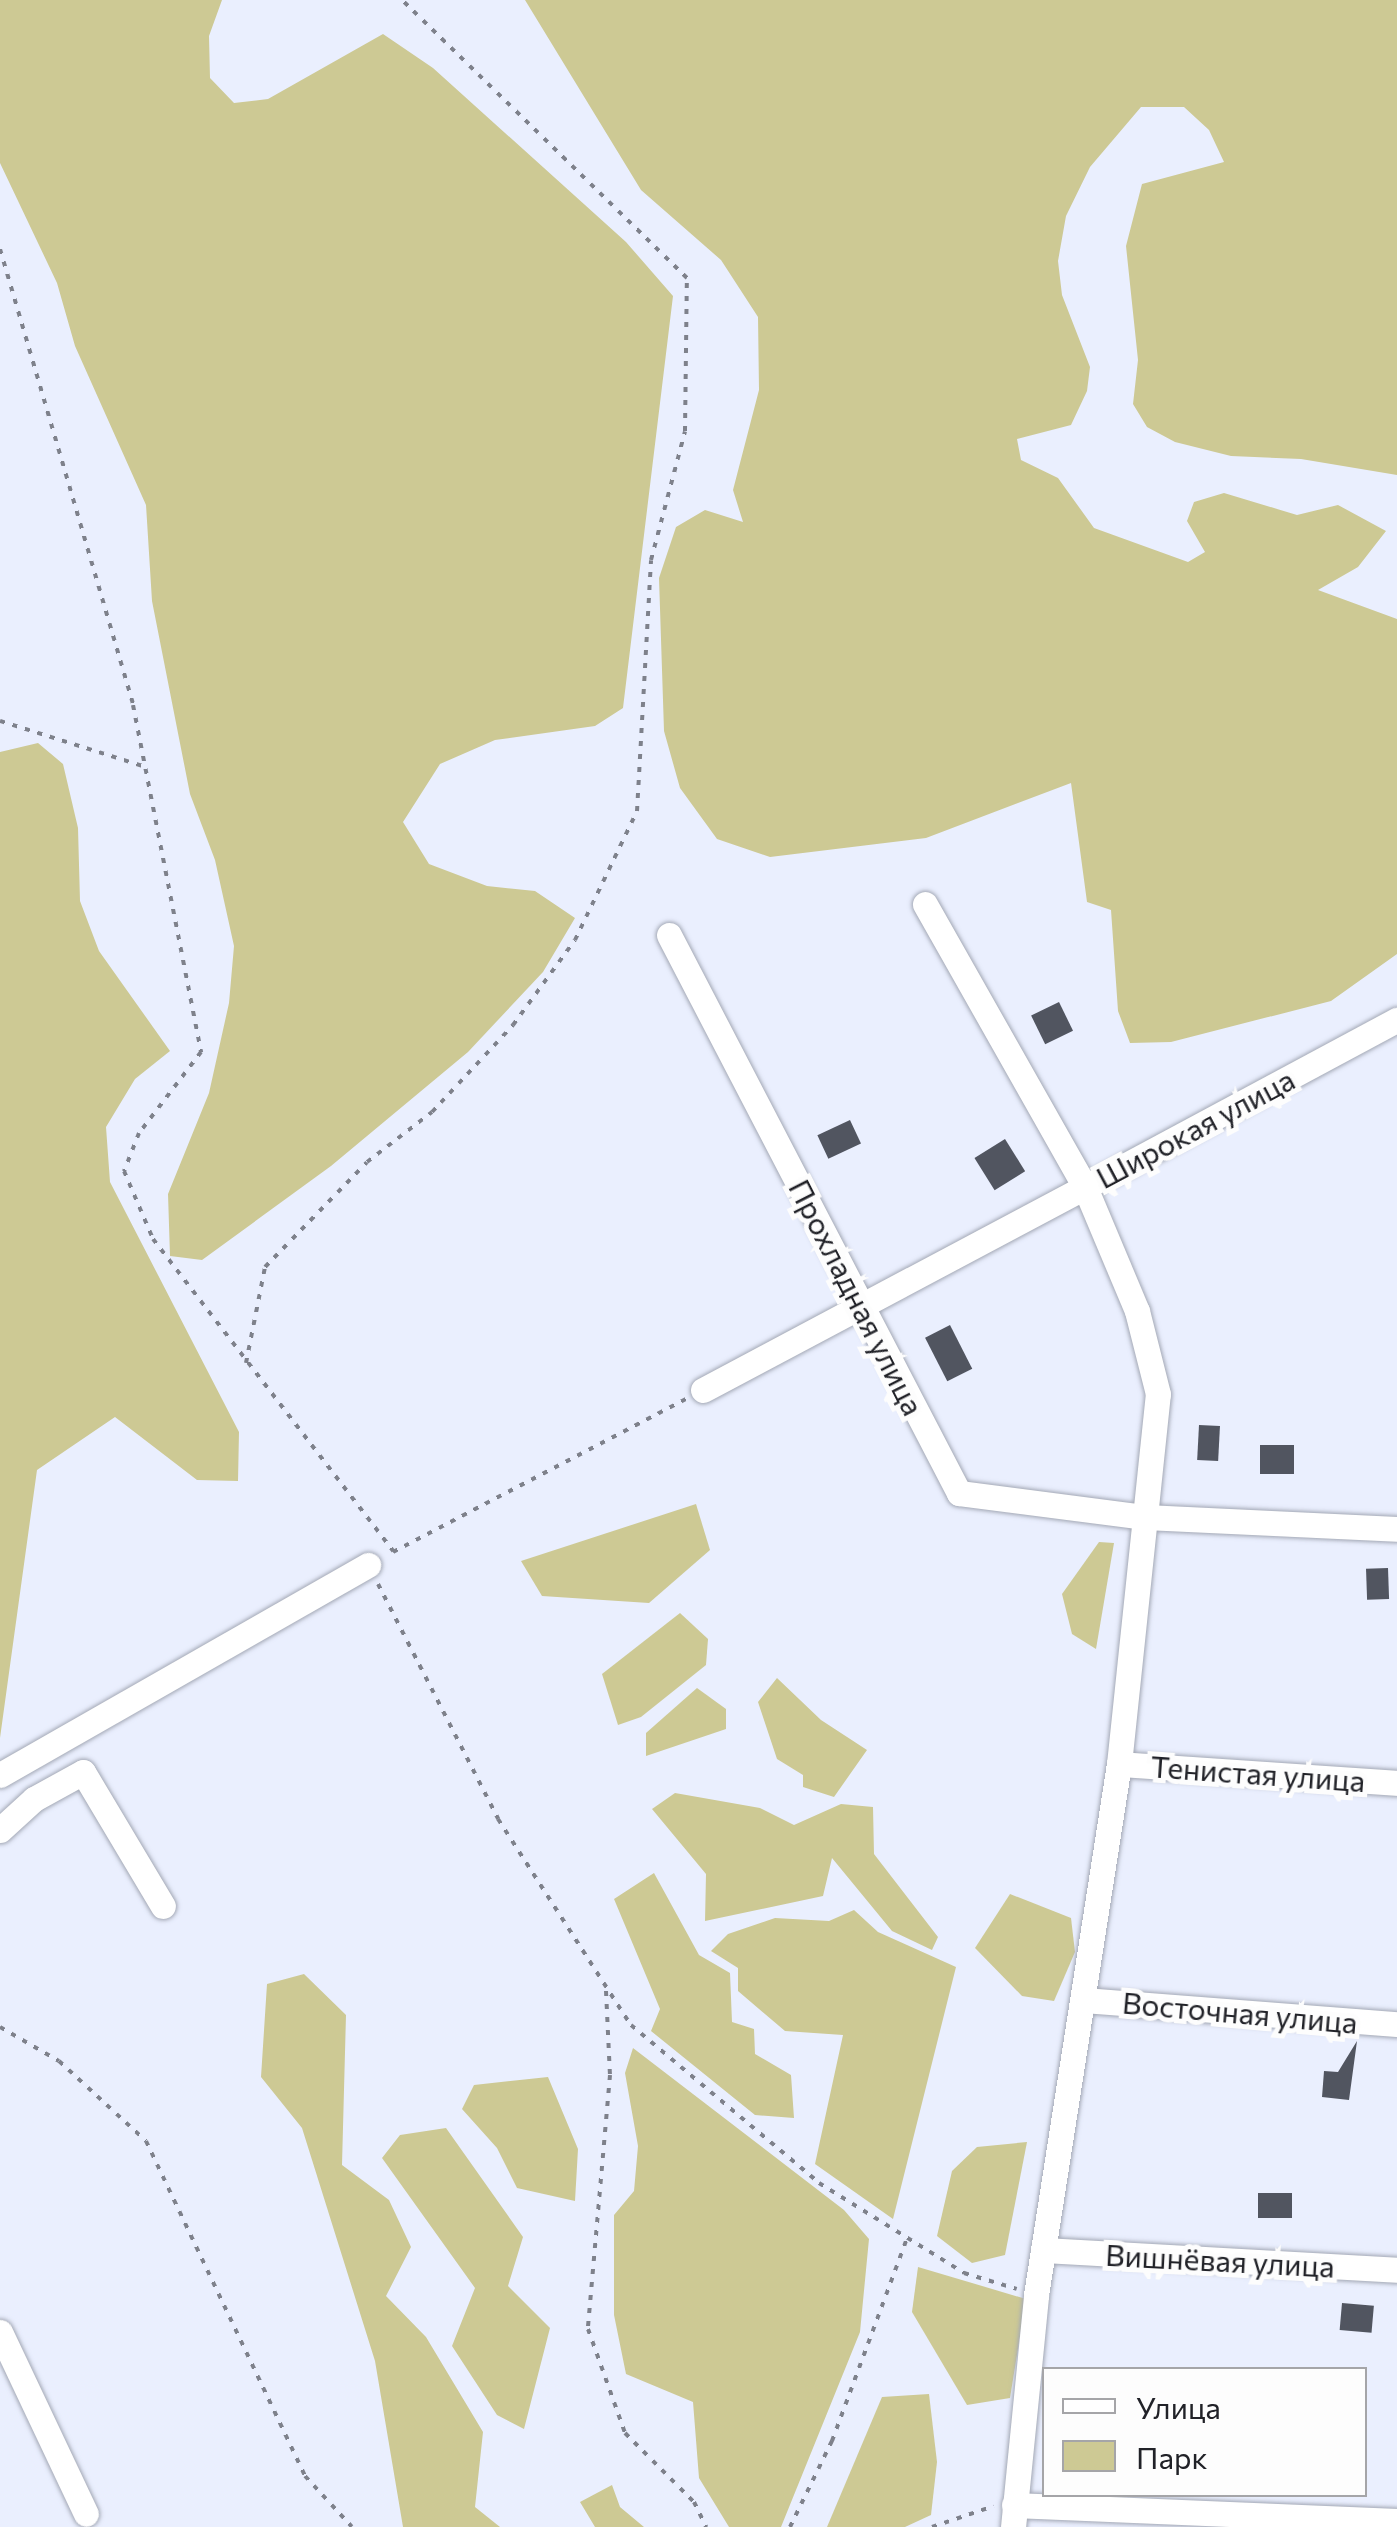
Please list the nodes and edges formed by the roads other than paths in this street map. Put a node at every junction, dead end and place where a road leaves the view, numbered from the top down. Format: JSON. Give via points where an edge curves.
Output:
{"nodes":[{"id":1,"x":925,"y":904,"type":"dead end"},
{"id":2,"x":669,"y":935,"type":"dead end"},
{"id":3,"x":1397,"y":1020,"type":"edge"},
{"id":4,"x":1085,"y":1188,"type":"junction"},
{"id":5,"x":862,"y":1307,"type":"junction"},
{"id":6,"x":703,"y":1390,"type":"road end"},
{"id":7,"x":1145,"y":1517,"type":"junction"},
{"id":8,"x":1397,"y":1529,"type":"edge"},
{"id":9,"x":368,"y":1564,"type":"road end"},
{"id":10,"x":1119,"y":1764,"type":"junction"},
{"id":11,"x":0,"y":1776,"type":"edge"},
{"id":12,"x":1397,"y":1783,"type":"edge"},
{"id":13,"x":0,"y":1830,"type":"edge"},
{"id":14,"x":163,"y":1906,"type":"dead end"},
{"id":15,"x":1082,"y":2000,"type":"junction"},
{"id":16,"x":1397,"y":2024,"type":"edge"},
{"id":17,"x":1043,"y":2250,"type":"junction"},
{"id":18,"x":1397,"y":2270,"type":"edge"},
{"id":19,"x":0,"y":2332,"type":"edge"},
{"id":20,"x":86,"y":2514,"type":"dead end"},
{"id":21,"x":1014,"y":2516,"type":"edge"},
{"id":22,"x":1397,"y":2521,"type":"edge"},
{"id":23,"x":1261,"y":2522,"type":"edge"}],
"edges":[{"from":1,"to":4,"type":"street"},
{"from":2,"to":5,"type":"street","name":"Прохладная улица"},
{"from":3,"to":4,"type":"street","name":"Широкая улица"},
{"from":4,"to":5,"type":"street"},
{"from":4,"to":7,"type":"street","name":"Широкая улица","via":[[1136,1312],[1158,1394]]},
{"from":5,"to":6,"type":"street"},
{"from":5,"to":7,"type":"street","name":"Прохладная улица","via":[[959,1492]]},
{"from":7,"to":8,"type":"street"},
{"from":7,"to":10,"type":"street","name":"Широкая улица"},
{"from":9,"to":11,"type":"street"},
{"from":10,"to":12,"type":"street","name":"Тенистая улица"},
{"from":10,"to":15,"type":"street","name":"Широкая улица"},
{"from":13,"to":14,"type":"street","via":[[34,1799],[82,1772]]},
{"from":15,"to":16,"type":"street","name":"Восточная улица"},
{"from":15,"to":17,"type":"street","name":"Широкая улица"},
{"from":17,"to":18,"type":"street","name":"Вишнёвая улица"},
{"from":17,"to":21,"type":"street","name":"Широкая улица"},
{"from":19,"to":20,"type":"street"},
{"from":21,"to":23,"type":"street","via":[[1137,2505]]},
{"from":22,"to":23,"type":"street"}]}
